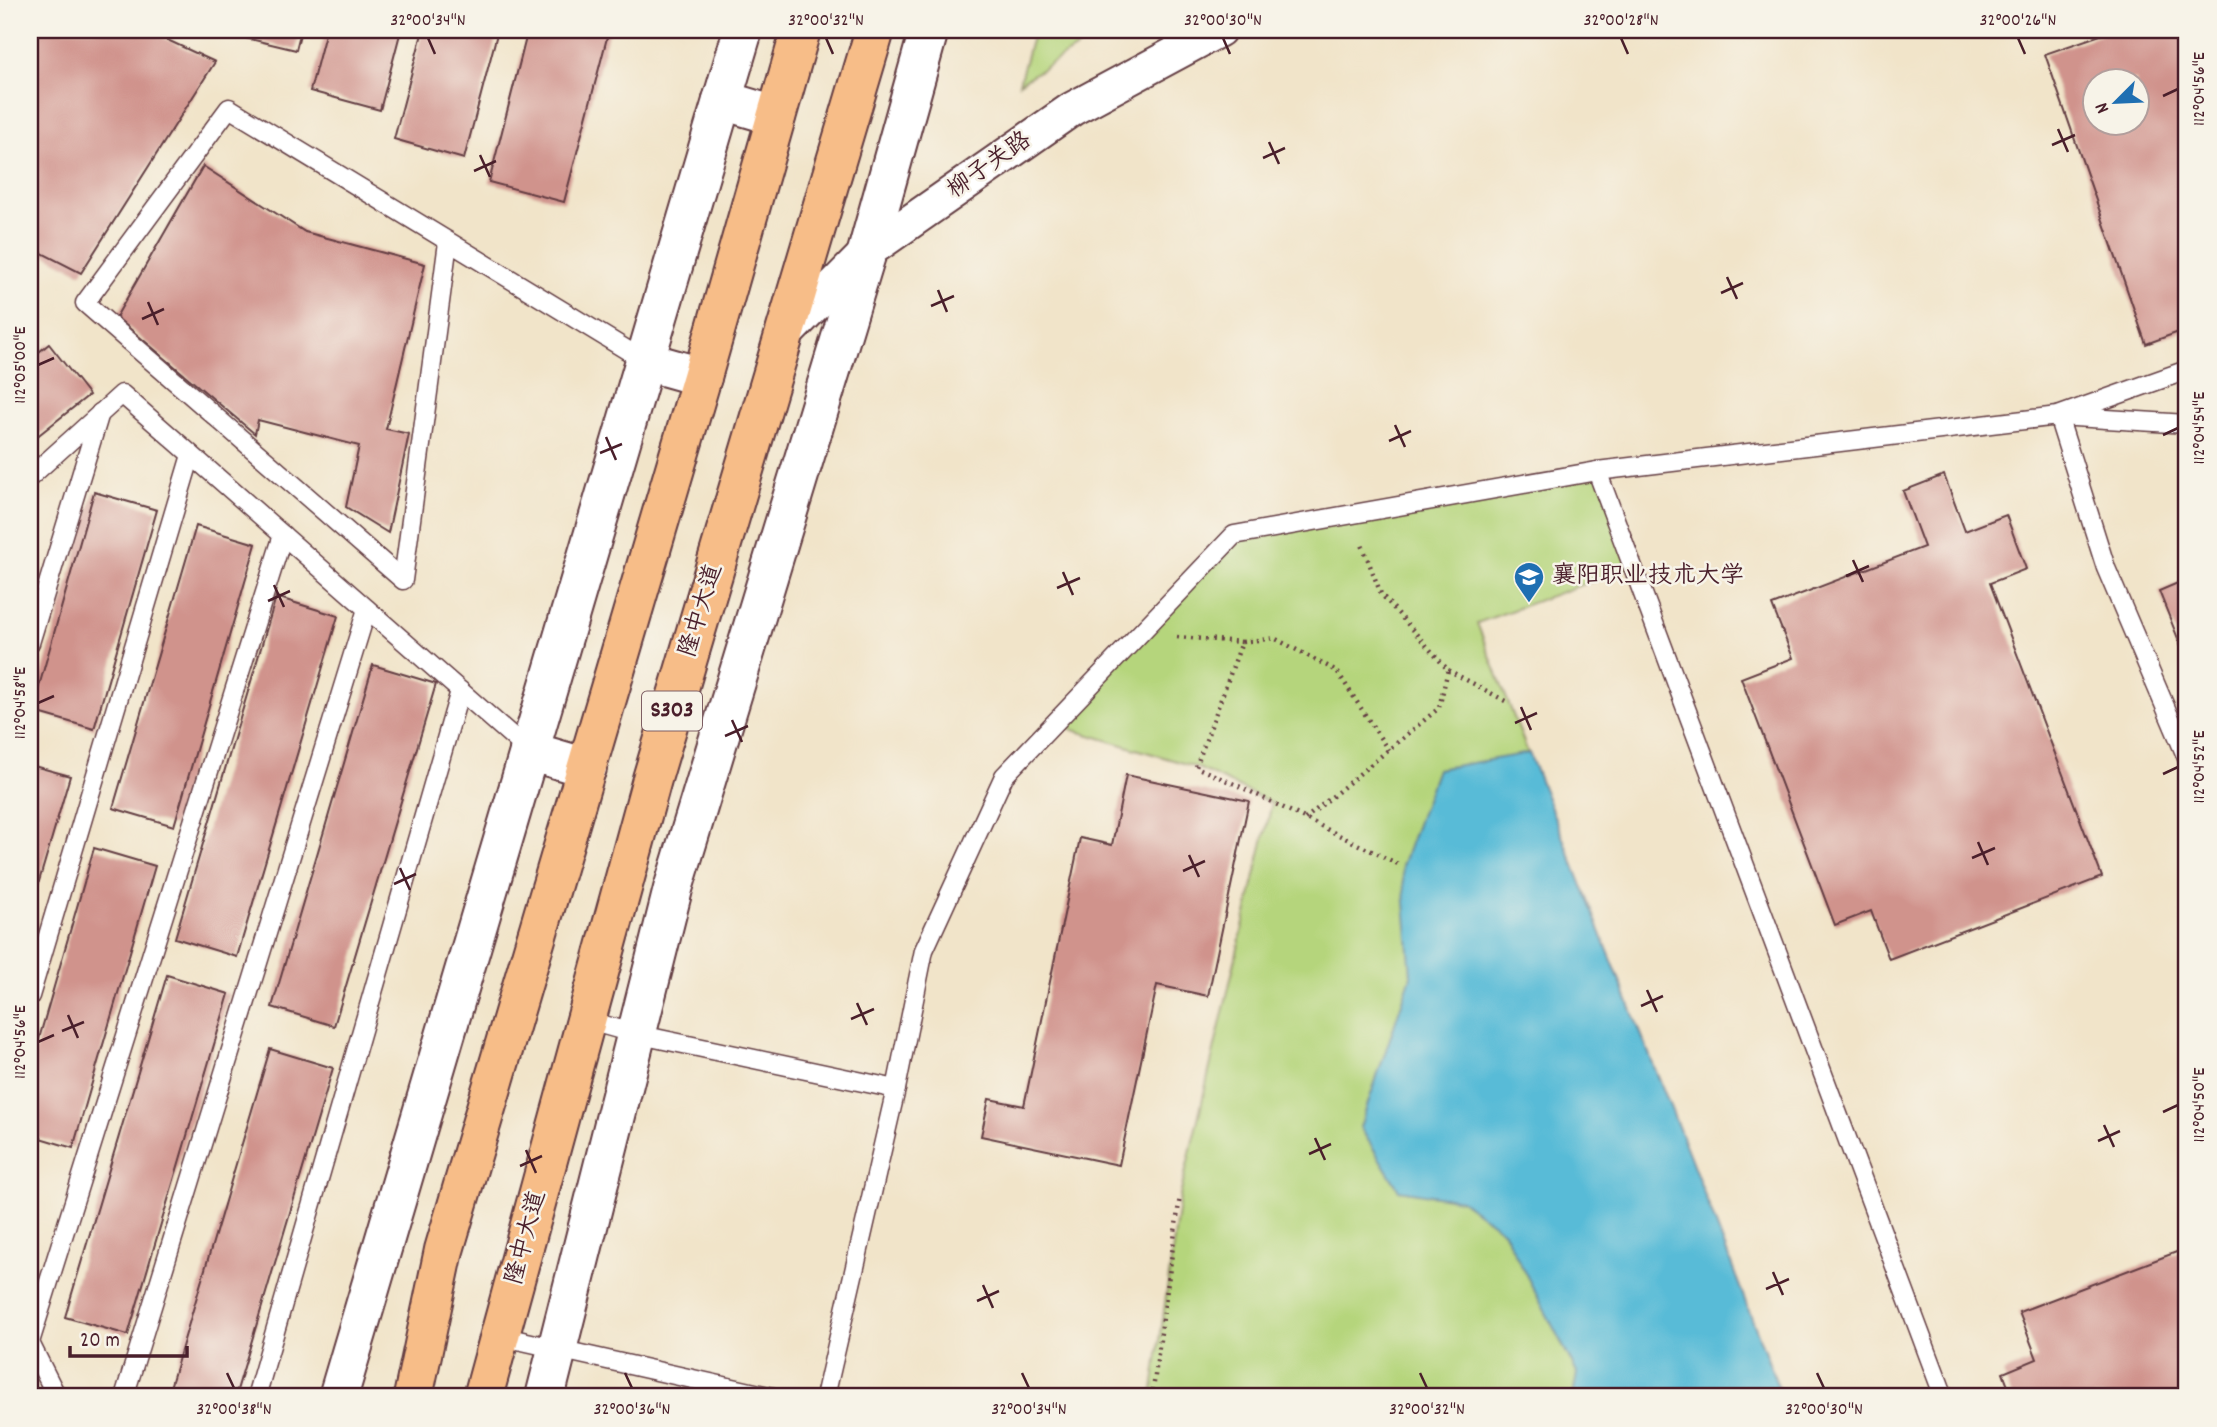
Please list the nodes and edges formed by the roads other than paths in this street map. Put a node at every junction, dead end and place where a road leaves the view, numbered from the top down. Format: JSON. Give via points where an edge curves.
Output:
{"nodes":[{"id":1,"x":743,"y":30,"type":"edge"},
{"id":2,"x":801,"y":30,"type":"edge"},
{"id":3,"x":875,"y":30,"type":"edge"},
{"id":4,"x":929,"y":30,"type":"edge"},
{"id":5,"x":1219,"y":30,"type":"edge"},
{"id":6,"x":722,"y":100,"type":"junction"},
{"id":7,"x":776,"y":116,"type":"junction"},
{"id":8,"x":448,"y":242,"type":"junction"},
{"id":9,"x":867,"y":252,"type":"junction"},
{"id":10,"x":785,"y":335,"type":"junction"},
{"id":11,"x":645,"y":361,"type":"junction"},
{"id":12,"x":2187,"y":370,"type":"edge"},
{"id":13,"x":702,"y":377,"type":"junction"},
{"id":14,"x":100,"y":414,"type":"junction"},
{"id":15,"x":2058,"y":416,"type":"junction"},
{"id":16,"x":2187,"y":424,"type":"edge"},
{"id":17,"x":191,"y":455,"type":"junction"},
{"id":18,"x":1597,"y":471,"type":"junction"},
{"id":19,"x":30,"y":477,"type":"edge"},
{"id":20,"x":282,"y":535,"type":"junction"},
{"id":21,"x":367,"y":609,"type":"junction"},
{"id":22,"x":30,"y":643,"type":"edge"},
{"id":23,"x":460,"y":691,"type":"junction"},
{"id":24,"x":529,"y":751,"type":"junction"},
{"id":25,"x":2187,"y":758,"type":"edge"},
{"id":26,"x":587,"y":768,"type":"junction"},
{"id":27,"x":30,"y":996,"type":"edge"},
{"id":28,"x":586,"y":1020,"type":"junction"},
{"id":29,"x":636,"y":1034,"type":"junction"},
{"id":30,"x":896,"y":1089,"type":"junction"},
{"id":31,"x":500,"y":1336,"type":"junction"},
{"id":32,"x":30,"y":1342,"type":"edge"},
{"id":33,"x":556,"y":1349,"type":"junction"},
{"id":34,"x":60,"y":1397,"type":"edge"},
{"id":35,"x":124,"y":1397,"type":"edge"},
{"id":36,"x":256,"y":1397,"type":"edge"},
{"id":37,"x":338,"y":1397,"type":"edge"},
{"id":38,"x":413,"y":1397,"type":"edge"},
{"id":39,"x":483,"y":1397,"type":"edge"},
{"id":40,"x":545,"y":1397,"type":"edge"},
{"id":41,"x":773,"y":1397,"type":"edge"},
{"id":42,"x":825,"y":1397,"type":"edge"},
{"id":43,"x":1944,"y":1397,"type":"edge"}],
"edges":[{"from":1,"to":6,"type":"street"},
{"from":2,"to":7,"type":"main road","number":"S303"},
{"from":3,"to":10,"type":"main road","name":"隆中大道","number":"S303"},
{"from":4,"to":9,"type":"street"},
{"from":5,"to":9,"type":"street","name":"柳子关路","via":[[1073,109]]},
{"from":6,"to":7,"type":"street"},
{"from":6,"to":11,"type":"street"},
{"from":7,"to":13,"type":"main road","number":"S303"},
{"from":8,"to":8,"type":"lane","via":[[229,107],[85,303],[403,580]]},
{"from":8,"to":11,"type":"lane"},
{"from":9,"to":10,"type":"street","name":"柳子关路"},
{"from":9,"to":29,"type":"street","via":[[673,889]]},
{"from":10,"to":28,"type":"main road","name":"隆中大道","number":"S303","via":[[652,779]]},
{"from":11,"to":13,"type":"street"},
{"from":11,"to":24,"type":"street"},
{"from":12,"to":15,"type":"lane"},
{"from":13,"to":26,"type":"main road","number":"S303"},
{"from":14,"to":17,"type":"lane","via":[[122,394]]},
{"from":14,"to":19,"type":"lane"},
{"from":14,"to":22,"type":"lane"},
{"from":15,"to":16,"type":"lane"},
{"from":15,"to":18,"type":"lane"},
{"from":15,"to":25,"type":"lane","via":[[2106,568]]},
{"from":17,"to":20,"type":"lane"},
{"from":17,"to":27,"type":"lane"},
{"from":18,"to":30,"type":"lane","via":[[1234,535],[1004,776],[924,950]]},
{"from":18,"to":43,"type":"lane"},
{"from":20,"to":21,"type":"lane"},
{"from":20,"to":32,"type":"lane"},
{"from":21,"to":23,"type":"lane"},
{"from":21,"to":35,"type":"lane"},
{"from":23,"to":24,"type":"lane"},
{"from":23,"to":36,"type":"lane"},
{"from":24,"to":26,"type":"street"},
{"from":24,"to":37,"type":"street"},
{"from":26,"to":38,"type":"main road","number":"S303","via":[[444,1250]]},
{"from":28,"to":29,"type":"lane"},
{"from":28,"to":31,"type":"main road","name":"隆中大道","number":"S303"},
{"from":29,"to":30,"type":"lane"},
{"from":29,"to":33,"type":"street"},
{"from":30,"to":42,"type":"lane"},
{"from":31,"to":33,"type":"lane"},
{"from":31,"to":39,"type":"main road","name":"隆中大道","number":"S303"},
{"from":32,"to":34,"type":"lane"},
{"from":33,"to":40,"type":"street"},
{"from":33,"to":41,"type":"lane"}]}
